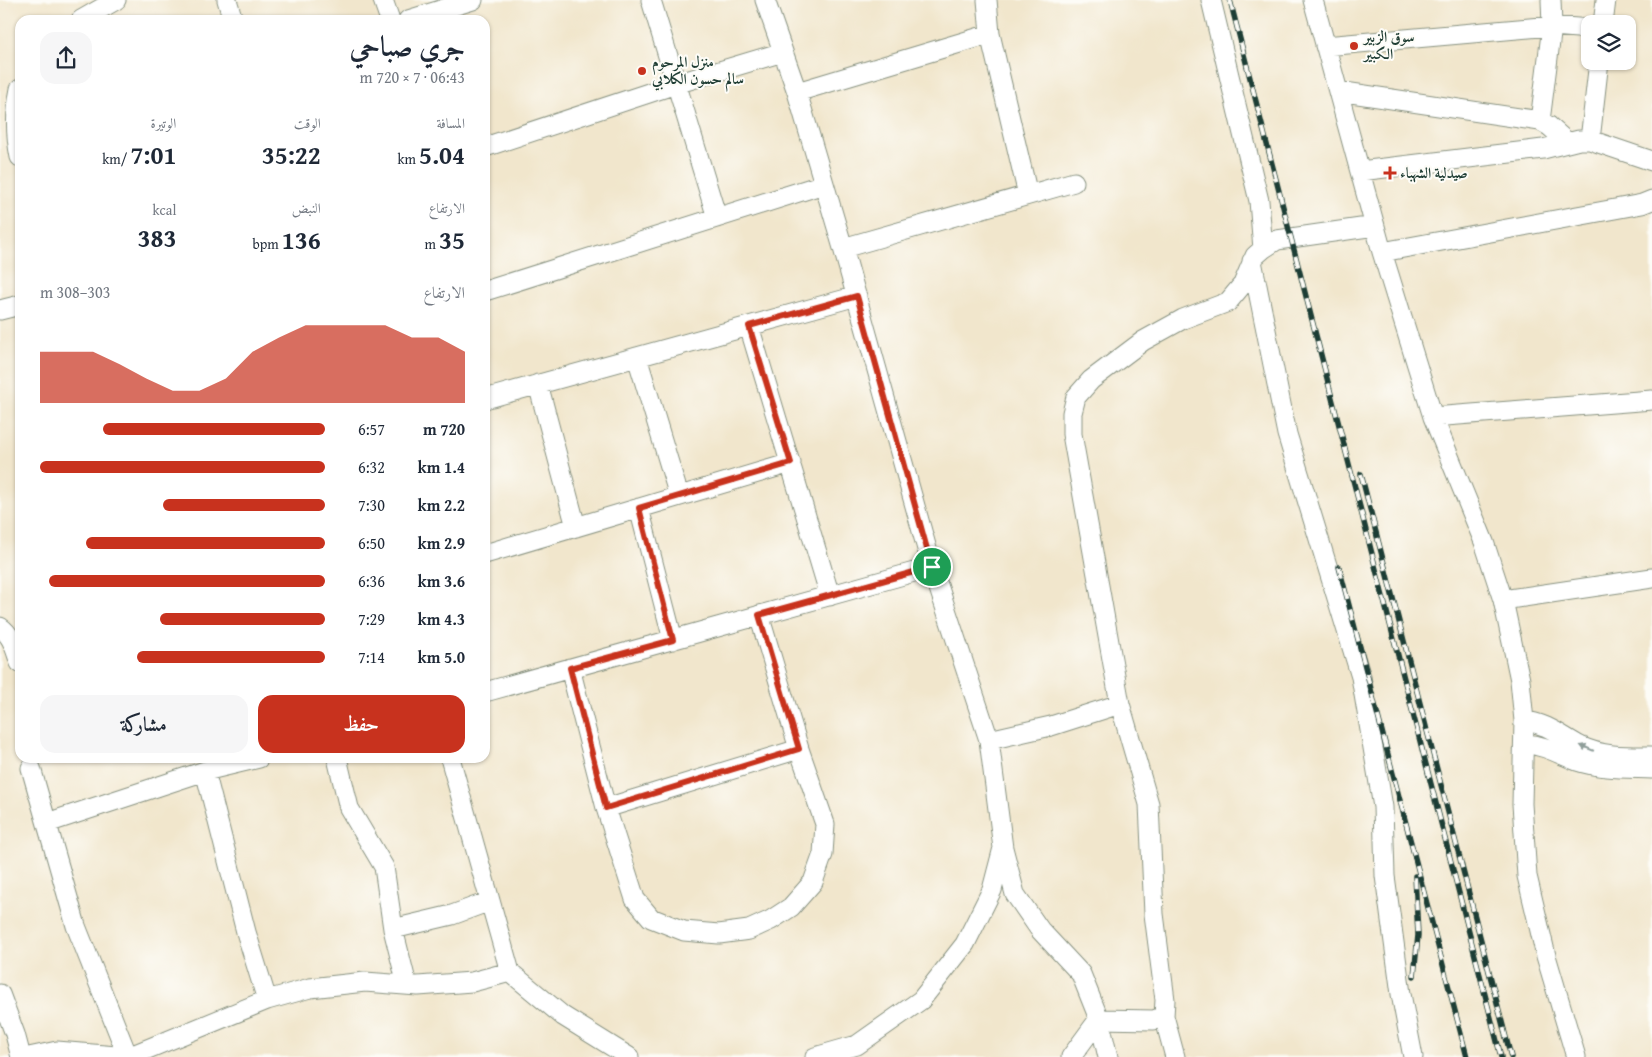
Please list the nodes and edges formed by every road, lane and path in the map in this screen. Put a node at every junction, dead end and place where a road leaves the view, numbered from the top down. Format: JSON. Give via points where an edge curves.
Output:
{"nodes":[{"id":1,"x":116,"y":0,"type":"edge"},
{"id":2,"x":227,"y":0,"type":"edge"},
{"id":3,"x":383,"y":0,"type":"edge"},
{"id":4,"x":473,"y":0,"type":"edge"},
{"id":5,"x":651,"y":0,"type":"edge"},
{"id":6,"x":765,"y":0,"type":"edge"},
{"id":7,"x":987,"y":0,"type":"edge"},
{"id":8,"x":1211,"y":0,"type":"edge"},
{"id":9,"x":1313,"y":0,"type":"edge"},
{"id":10,"x":1552,"y":0,"type":"edge"},
{"id":11,"x":1606,"y":0,"type":"edge"},
{"id":12,"x":90,"y":15,"type":"edge"},
{"id":13,"x":232,"y":15,"type":"edge"},
{"id":14,"x":388,"y":15,"type":"edge"},
{"id":15,"x":424,"y":15,"type":"edge"},
{"id":16,"x":1604,"y":15,"type":"edge"},
{"id":17,"x":1552,"y":26,"type":"junction"},
{"id":18,"x":1581,"y":28,"type":"edge"},
{"id":19,"x":990,"y":34,"type":"junction"},
{"id":20,"x":1325,"y":46,"type":"junction"},
{"id":21,"x":783,"y":52,"type":"junction"},
{"id":22,"x":1598,"y":70,"type":"edge"},
{"id":23,"x":676,"y":84,"type":"junction"},
{"id":24,"x":1338,"y":91,"type":"junction"},
{"id":25,"x":797,"y":92,"type":"junction"},
{"id":26,"x":15,"y":112,"type":"edge"},
{"id":27,"x":1540,"y":121,"type":"junction"},
{"id":28,"x":15,"y":127,"type":"edge"},
{"id":29,"x":1590,"y":140,"type":"junction"},
{"id":30,"x":1567,"y":142,"type":"junction"},
{"id":31,"x":490,"y":145,"type":"edge"},
{"id":32,"x":1652,"y":160,"type":"edge"},
{"id":33,"x":1360,"y":171,"type":"junction"},
{"id":34,"x":1074,"y":182,"type":"dead end"},
{"id":35,"x":824,"y":184,"type":"junction"},
{"id":36,"x":1028,"y":195,"type":"junction"},
{"id":37,"x":1652,"y":200,"type":"edge"},
{"id":38,"x":717,"y":218,"type":"junction"},
{"id":39,"x":1375,"y":226,"type":"junction"},
{"id":40,"x":843,"y":248,"type":"junction"},
{"id":41,"x":1382,"y":252,"type":"junction"},
{"id":42,"x":1258,"y":255,"type":"junction"},
{"id":43,"x":490,"y":289,"type":"edge"},
{"id":44,"x":857,"y":296,"type":"junction"},
{"id":45,"x":15,"y":306,"type":"edge"},
{"id":46,"x":0,"y":310,"type":"edge"},
{"id":47,"x":749,"y":326,"type":"junction"},
{"id":48,"x":637,"y":357,"type":"junction"},
{"id":49,"x":538,"y":384,"type":"junction"},
{"id":50,"x":490,"y":398,"type":"edge"},
{"id":51,"x":1652,"y":400,"type":"edge"},
{"id":52,"x":1433,"y":417,"type":"junction"},
{"id":53,"x":791,"y":463,"type":"junction"},
{"id":54,"x":679,"y":496,"type":"junction"},
{"id":55,"x":639,"y":508,"type":"junction"},
{"id":56,"x":576,"y":527,"type":"junction"},
{"id":57,"x":490,"y":553,"type":"edge"},
{"id":58,"x":932,"y":567,"type":"junction"},
{"id":59,"x":1652,"y":578,"type":"edge"},
{"id":60,"x":830,"y":596,"type":"junction"},
{"id":61,"x":1503,"y":600,"type":"junction"},
{"id":62,"x":759,"y":615,"type":"junction"},
{"id":63,"x":0,"y":627,"type":"edge"},
{"id":64,"x":673,"y":640,"type":"junction"},
{"id":65,"x":15,"y":648,"type":"edge"},
{"id":66,"x":570,"y":668,"type":"junction"},
{"id":67,"x":490,"y":691,"type":"edge"},
{"id":68,"x":1120,"y":704,"type":"junction"},
{"id":69,"x":1524,"y":721,"type":"junction"},
{"id":70,"x":989,"y":740,"type":"junction"},
{"id":71,"x":1525,"y":744,"type":"junction"},
{"id":72,"x":799,"y":749,"type":"junction"},
{"id":73,"x":1652,"y":756,"type":"edge"},
{"id":74,"x":235,"y":763,"type":"edge"},
{"id":75,"x":338,"y":763,"type":"edge"},
{"id":76,"x":451,"y":763,"type":"edge"},
{"id":77,"x":31,"y":768,"type":"dead end"},
{"id":78,"x":1652,"y":769,"type":"edge"},
{"id":79,"x":205,"y":771,"type":"junction"},
{"id":80,"x":606,"y":808,"type":"junction"},
{"id":81,"x":47,"y":823,"type":"junction"},
{"id":82,"x":1003,"y":848,"type":"junction"},
{"id":83,"x":490,"y":901,"type":"junction"},
{"id":84,"x":393,"y":929,"type":"junction"},
{"id":85,"x":510,"y":972,"type":"junction"},
{"id":86,"x":407,"y":985,"type":"junction"},
{"id":87,"x":0,"y":994,"type":"edge"},
{"id":88,"x":267,"y":1000,"type":"junction"},
{"id":89,"x":1164,"y":1016,"type":"junction"},
{"id":90,"x":1099,"y":1019,"type":"junction"},
{"id":91,"x":7,"y":1036,"type":"edge"},
{"id":92,"x":1411,"y":1048,"type":"edge"},
{"id":93,"x":21,"y":1057,"type":"edge"},
{"id":94,"x":29,"y":1057,"type":"edge"},
{"id":95,"x":128,"y":1057,"type":"edge"},
{"id":96,"x":630,"y":1057,"type":"edge"},
{"id":97,"x":815,"y":1057,"type":"edge"},
{"id":98,"x":1071,"y":1057,"type":"edge"},
{"id":99,"x":1108,"y":1057,"type":"edge"},
{"id":100,"x":1175,"y":1057,"type":"edge"},
{"id":101,"x":1399,"y":1057,"type":"edge"},
{"id":102,"x":1576,"y":1057,"type":"edge"}],
"edges":[{"from":1,"to":12,"type":"street"},
{"from":2,"to":13,"type":"street"},
{"from":3,"to":14,"type":"street"},
{"from":4,"to":15,"type":"street"},
{"from":5,"to":23,"type":"street"},
{"from":6,"to":21,"type":"street"},
{"from":7,"to":19,"type":"street"},
{"from":8,"to":42,"type":"street","via":[[1259,201]]},
{"from":9,"to":20,"type":"street"},
{"from":10,"to":17,"type":"street"},
{"from":11,"to":16,"type":"street"},
{"from":17,"to":18,"type":"street"},
{"from":17,"to":20,"type":"street"},
{"from":17,"to":27,"type":"street"},
{"from":19,"to":25,"type":"street"},
{"from":19,"to":36,"type":"street"},
{"from":20,"to":24,"type":"street"},
{"from":21,"to":23,"type":"street"},
{"from":21,"to":25,"type":"street"},
{"from":22,"to":29,"type":"street"},
{"from":23,"to":31,"type":"street"},
{"from":23,"to":38,"type":"street"},
{"from":24,"to":27,"type":"street"},
{"from":24,"to":33,"type":"street"},
{"from":25,"to":35,"type":"street"},
{"from":26,"to":28,"type":"street"},
{"from":27,"to":30,"type":"street"},
{"from":29,"to":30,"type":"street"},
{"from":29,"to":32,"type":"street"},
{"from":30,"to":33,"type":"street","via":[[1543,149]]},
{"from":33,"to":39,"type":"street"},
{"from":34,"to":36,"type":"street"},
{"from":35,"to":38,"type":"street"},
{"from":35,"to":40,"type":"street"},
{"from":36,"to":40,"type":"street"},
{"from":37,"to":41,"type":"street"},
{"from":38,"to":43,"type":"street"},
{"from":39,"to":41,"type":"street"},
{"from":39,"to":42,"type":"street","via":[[1277,240]]},
{"from":40,"to":44,"type":"street"},
{"from":41,"to":52,"type":"street"},
{"from":42,"to":68,"type":"street","via":[[1243,284],[1228,302],[1183,319],[1143,341],[1091,380],[1076,397],[1072,434]]},
{"from":42,"to":92,"type":"street","via":[[1287,434],[1361,677],[1383,807],[1385,876],[1400,994]]},
{"from":44,"to":47,"type":"street"},
{"from":44,"to":58,"type":"street"},
{"from":45,"to":46,"type":"street"},
{"from":47,"to":48,"type":"street"},
{"from":47,"to":53,"type":"street"},
{"from":48,"to":49,"type":"street"},
{"from":48,"to":54,"type":"street"},
{"from":49,"to":50,"type":"street"},
{"from":49,"to":56,"type":"street"},
{"from":51,"to":52,"type":"street"},
{"from":52,"to":61,"type":"street","via":[[1484,542]]},
{"from":53,"to":54,"type":"street"},
{"from":53,"to":60,"type":"street"},
{"from":54,"to":55,"type":"street"},
{"from":55,"to":56,"type":"street"},
{"from":55,"to":64,"type":"street"},
{"from":56,"to":57,"type":"street"},
{"from":58,"to":60,"type":"street"},
{"from":58,"to":70,"type":"street"},
{"from":59,"to":61,"type":"street"},
{"from":60,"to":62,"type":"street"},
{"from":61,"to":69,"type":"street","via":[[1520,680]]},
{"from":62,"to":64,"type":"street"},
{"from":62,"to":72,"type":"street"},
{"from":63,"to":65,"type":"street","via":[[7,632]]},
{"from":64,"to":66,"type":"street"},
{"from":66,"to":67,"type":"street"},
{"from":66,"to":80,"type":"street"},
{"from":68,"to":70,"type":"street","via":[[1051,726]]},
{"from":68,"to":89,"type":"street","via":[[1149,804],[1154,914],[1165,1000]]},
{"from":69,"to":71,"type":"street"},
{"from":73,"to":69,"type":"street","one_way":true,"via":[[1612,756],[1596,752],[1545,725]]},
{"from":70,"to":82,"type":"street"},
{"from":71,"to":78,"type":"street","via":[[1548,748],[1594,765]]},
{"from":71,"to":102,"type":"street","via":[[1522,804],[1527,876],[1546,956]]},
{"from":72,"to":80,"type":"street"},
{"from":72,"to":80,"type":"street","via":[[825,824],[823,854],[813,882],[791,907],[749,930],[719,934],[684,931],[651,918],[635,899]]},
{"from":74,"to":79,"type":"street"},
{"from":75,"to":84,"type":"street","via":[[349,808],[384,867]]},
{"from":76,"to":83,"type":"street"},
{"from":77,"to":81,"type":"street"},
{"from":79,"to":81,"type":"street"},
{"from":79,"to":88,"type":"street"},
{"from":81,"to":95,"type":"street","via":[[76,926]]},
{"from":82,"to":90,"type":"street","via":[[1015,894],[1040,930],[1081,974]]},
{"from":82,"to":97,"type":"street","via":[[992,890],[965,944],[921,1000],[857,1045]]},
{"from":83,"to":84,"type":"street","via":[[452,915]]},
{"from":83,"to":85,"type":"street"},
{"from":84,"to":86,"type":"street"},
{"from":85,"to":86,"type":"street","via":[[472,982]]},
{"from":85,"to":96,"type":"street","via":[[563,1016]]},
{"from":86,"to":88,"type":"street","via":[[365,982],[310,988]]},
{"from":87,"to":91,"type":"street"},
{"from":88,"to":95,"type":"street"},
{"from":89,"to":90,"type":"street","via":[[1154,1020]]},
{"from":89,"to":100,"type":"street"},
{"from":90,"to":98,"type":"street"},
{"from":90,"to":99,"type":"street"},
{"from":91,"to":93,"type":"street"},
{"from":92,"to":101,"type":"street"},
{"from":94,"to":95,"type":"street","via":[[57,1051]]}]}
